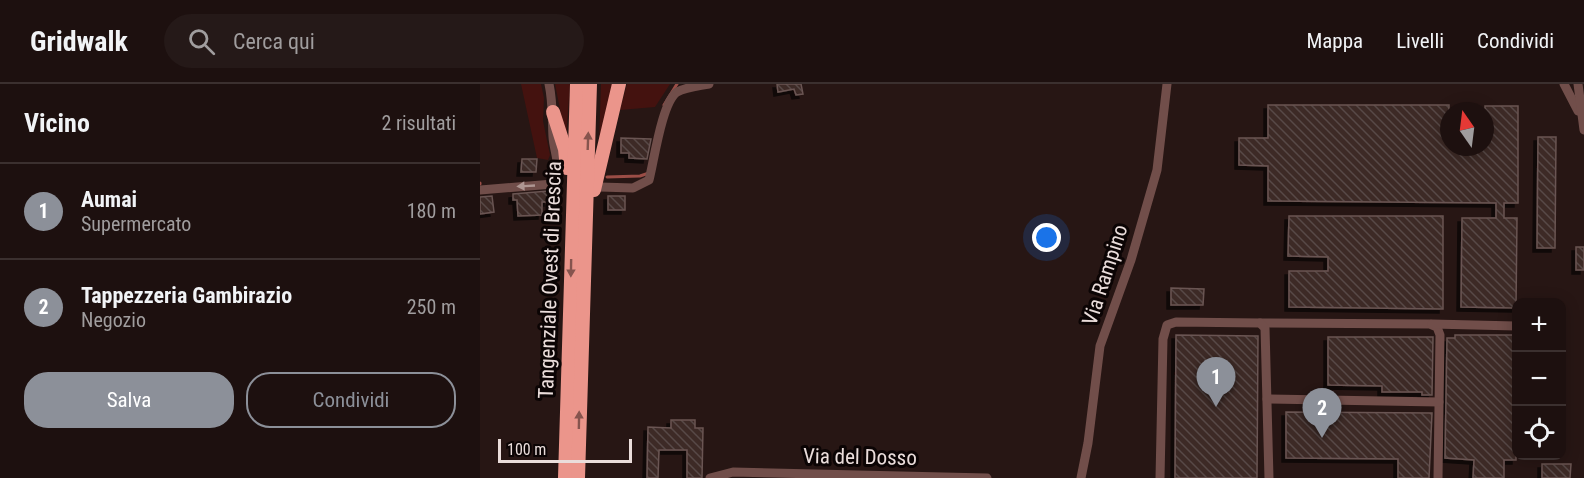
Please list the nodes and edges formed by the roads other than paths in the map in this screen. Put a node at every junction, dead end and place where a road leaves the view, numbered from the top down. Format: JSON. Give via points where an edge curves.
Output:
{"nodes":[{"id":1,"x":549,"y":84,"type":"edge"},
{"id":2,"x":577,"y":84,"type":"edge"},
{"id":3,"x":590,"y":84,"type":"edge"},
{"id":4,"x":619,"y":84,"type":"edge"},
{"id":5,"x":709,"y":84,"type":"edge"},
{"id":6,"x":1167,"y":84,"type":"edge"},
{"id":7,"x":1564,"y":84,"type":"edge"},
{"id":8,"x":1578,"y":84,"type":"edge"},
{"id":9,"x":554,"y":112,"type":"junction"},
{"id":10,"x":1583,"y":127,"type":"edge"},
{"id":11,"x":600,"y":187,"type":"dead end"},
{"id":12,"x":480,"y":190,"type":"edge"},
{"id":13,"x":578,"y":243,"type":"junction"},
{"id":14,"x":1260,"y":323,"type":"junction"},
{"id":15,"x":1430,"y":324,"type":"junction"},
{"id":16,"x":1512,"y":326,"type":"edge"},
{"id":17,"x":1267,"y":399,"type":"junction"},
{"id":18,"x":1439,"y":402,"type":"junction"},
{"id":19,"x":565,"y":478,"type":"edge"},
{"id":20,"x":578,"y":478,"type":"edge"},
{"id":21,"x":710,"y":478,"type":"edge"},
{"id":22,"x":987,"y":478,"type":"edge"},
{"id":23,"x":1080,"y":478,"type":"edge"},
{"id":24,"x":1160,"y":478,"type":"edge"},
{"id":25,"x":1269,"y":478,"type":"edge"},
{"id":26,"x":1438,"y":478,"type":"edge"}],
"edges":[{"from":1,"to":9,"type":"street"},
{"from":2,"to":13,"type":"highway","name":"Tangenziale Ovest di Brescia"},
{"from":13,"to":3,"type":"highway","name":"Tangenziale Ovest di Brescia","one_way":true},
{"from":4,"to":13,"type":"highway","via":[[595,180],[592,221]]},
{"from":5,"to":11,"type":"street","via":[[677,92],[672,98],[649,180],[633,188]]},
{"from":6,"to":23,"type":"street","name":"Via Rampino","via":[[1157,170],[1100,346]]},
{"from":7,"to":10,"type":"street"},
{"from":8,"to":10,"type":"street"},
{"from":9,"to":12,"type":"street","one_way":true,"via":[[558,166],[553,184]]},
{"from":9,"to":13,"type":"highway","via":[[567,162],[565,221]]},
{"from":13,"to":19,"type":"highway","name":"Tangenziale Ovest di Brescia","one_way":true},
{"from":20,"to":13,"type":"highway","name":"Tangenziale Ovest di Brescia","one_way":true},
{"from":14,"to":15,"type":"street"},
{"from":14,"to":17,"type":"street","via":[[1265,328]]},
{"from":14,"to":24,"type":"street","via":[[1176,322],[1167,326],[1163,339]]},
{"from":15,"to":16,"type":"street"},
{"from":15,"to":18,"type":"street","via":[[1437,327],[1440,335]]},
{"from":17,"to":18,"type":"street"},
{"from":17,"to":25,"type":"street"},
{"from":18,"to":26,"type":"street"},
{"from":21,"to":22,"type":"street","name":"Via del Dosso","via":[[733,471]]}]}
